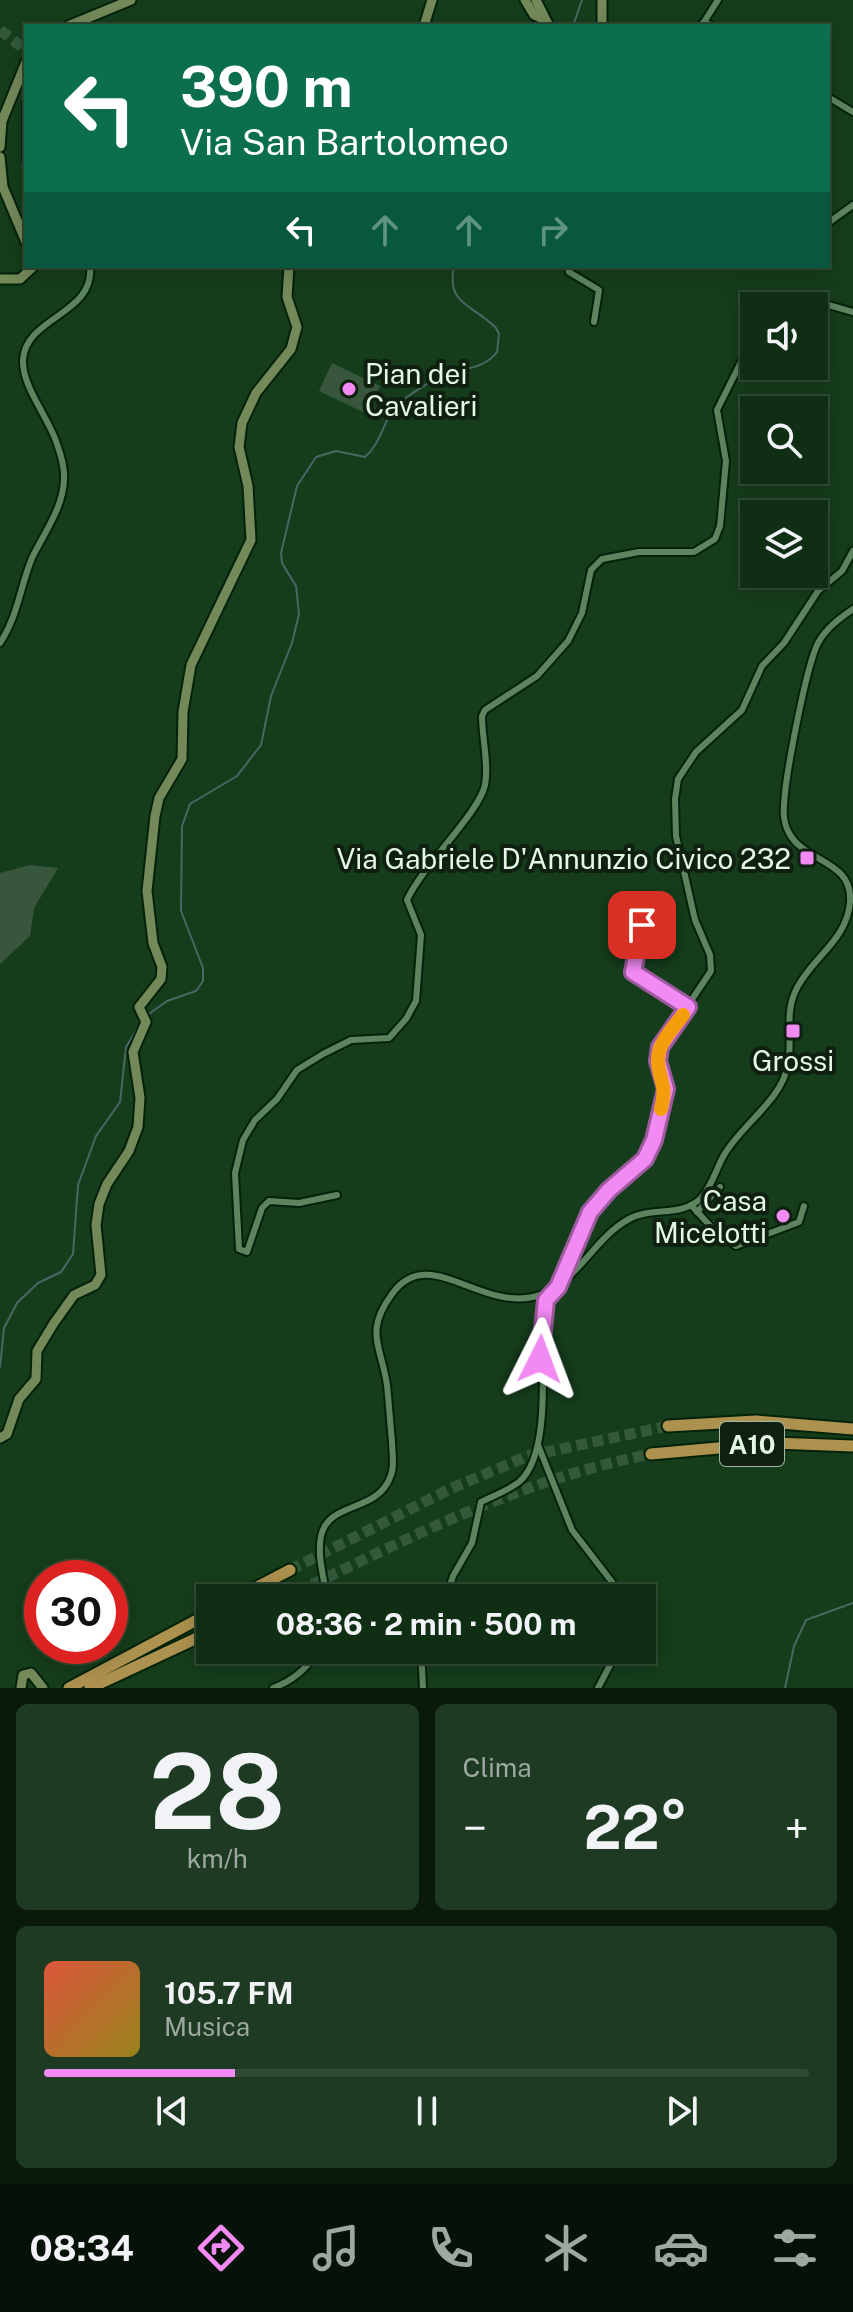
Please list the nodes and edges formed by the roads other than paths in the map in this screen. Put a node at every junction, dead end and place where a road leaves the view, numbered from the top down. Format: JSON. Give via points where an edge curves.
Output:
{"nodes":[{"id":1,"x":131,"y":0,"type":"edge"},
{"id":2,"x":432,"y":0,"type":"edge"},
{"id":3,"x":525,"y":0,"type":"edge"},
{"id":4,"x":536,"y":0,"type":"edge"},
{"id":5,"x":602,"y":0,"type":"edge"},
{"id":6,"x":718,"y":0,"type":"edge"},
{"id":7,"x":542,"y":18,"type":"edge"},
{"id":8,"x":75,"y":24,"type":"edge"},
{"id":9,"x":425,"y":24,"type":"edge"},
{"id":10,"x":602,"y":24,"type":"edge"},
{"id":11,"x":702,"y":24,"type":"edge"},
{"id":12,"x":24,"y":67,"type":"edge"},
{"id":13,"x":830,"y":98,"type":"edge"},
{"id":14,"x":853,"y":112,"type":"edge"},
{"id":15,"x":0,"y":147,"type":"edge"},
{"id":16,"x":0,"y":157,"type":"edge"},
{"id":17,"x":853,"y":205,"type":"edge"},
{"id":18,"x":830,"y":222,"type":"edge"},
{"id":19,"x":24,"y":237,"type":"edge"},
{"id":20,"x":32,"y":268,"type":"edge"},
{"id":21,"x":90,"y":268,"type":"edge"},
{"id":22,"x":289,"y":268,"type":"edge"},
{"id":23,"x":568,"y":268,"type":"edge"},
{"id":24,"x":0,"y":279,"type":"edge"},
{"id":25,"x":828,"y":305,"type":"edge"},
{"id":26,"x":853,"y":312,"type":"edge"},
{"id":27,"x":594,"y":322,"type":"dead end"},
{"id":28,"x":740,"y":364,"type":"edge"},
{"id":29,"x":853,"y":551,"type":"edge"},
{"id":30,"x":853,"y":609,"type":"edge"},
{"id":31,"x":0,"y":643,"type":"edge"},
{"id":32,"x":642,"y":925,"type":"dead end"},
{"id":33,"x":688,"y":1007,"type":"junction"},
{"id":34,"x":720,"y":1187,"type":"dead end"},
{"id":35,"x":337,"y":1195,"type":"dead end"},
{"id":36,"x":691,"y":1205,"type":"junction"},
{"id":37,"x":804,"y":1206,"type":"dead end"},
{"id":38,"x":697,"y":1212,"type":"junction"},
{"id":39,"x":558,"y":1287,"type":"junction"},
{"id":40,"x":668,"y":1426,"type":"tunnel mouth"},
{"id":41,"x":853,"y":1429,"type":"edge"},
{"id":42,"x":0,"y":1438,"type":"edge"},
{"id":43,"x":537,"y":1441,"type":"junction"},
{"id":44,"x":853,"y":1446,"type":"edge"},
{"id":45,"x":651,"y":1454,"type":"tunnel mouth"},
{"id":46,"x":290,"y":1570,"type":"tunnel mouth"},
{"id":47,"x":263,"y":1584,"type":"edge"},
{"id":48,"x":325,"y":1584,"type":"edge"},
{"id":49,"x":450,"y":1584,"type":"edge"},
{"id":50,"x":613,"y":1584,"type":"edge"},
{"id":51,"x":196,"y":1620,"type":"edge"},
{"id":52,"x":196,"y":1639,"type":"edge"},
{"id":53,"x":307,"y":1664,"type":"edge"},
{"id":54,"x":421,"y":1664,"type":"edge"},
{"id":55,"x":611,"y":1664,"type":"edge"},
{"id":56,"x":72,"y":1686,"type":"edge"},
{"id":57,"x":21,"y":1688,"type":"edge"},
{"id":58,"x":43,"y":1688,"type":"edge"},
{"id":59,"x":90,"y":1688,"type":"edge"},
{"id":60,"x":273,"y":1688,"type":"edge"},
{"id":61,"x":421,"y":1688,"type":"edge"},
{"id":62,"x":598,"y":1688,"type":"edge"}],
"edges":[{"from":1,"to":8,"type":"street"},
{"from":2,"to":9,"type":"street"},
{"from":3,"to":7,"type":"street"},
{"from":4,"to":7,"type":"street"},
{"from":5,"to":10,"type":"street"},
{"from":6,"to":11,"type":"street"},
{"from":12,"to":15,"type":"street","via":[[2,121]]},
{"from":13,"to":14,"type":"street"},
{"from":16,"to":19,"type":"street","via":[[3,187]]},
{"from":17,"to":18,"type":"street"},
{"from":20,"to":24,"type":"street","via":[[20,279]]},
{"from":21,"to":31,"type":"street","via":[[85,293],[38,332],[23,361],[53,433],[64,481],[55,516],[24,582],[19,609]]},
{"from":22,"to":42,"type":"street","via":[[287,297],[297,327],[291,349],[256,393],[242,423],[239,447],[251,540],[191,665],[182,759],[159,798],[155,816],[147,891],[161,979],[139,1011],[146,1022],[133,1052],[138,1127],[99,1204],[101,1275],[95,1285],[74,1295],[54,1323],[37,1351],[36,1379],[19,1399],[7,1434]]},
{"from":23,"to":27,"type":"street","via":[[599,290]]},
{"from":25,"to":26,"type":"street"},
{"from":28,"to":35,"type":"street","via":[[717,410],[726,461],[717,535],[694,552],[639,552],[595,563],[582,613],[568,641],[537,676],[485,710],[484,790],[421,873],[407,900],[421,935],[412,1009],[389,1038],[351,1040],[297,1070],[255,1120],[243,1140],[235,1173],[239,1249],[247,1252],[269,1201],[299,1203]]},
{"from":29,"to":33,"type":"street","via":[[762,666],[742,710],[696,752],[678,779],[676,836],[695,920],[710,955],[708,978]]},
{"from":30,"to":36,"type":"street","via":[[827,630],[814,653],[784,805],[786,826],[797,844],[833,864],[843,876],[850,900],[847,914],[834,942],[794,994],[788,1063],[779,1088],[736,1137],[702,1197]]},
{"from":32,"to":33,"type":"street","via":[[633,972]]},
{"from":33,"to":39,"type":"street","via":[[660,1047],[666,1089],[654,1140],[645,1159],[590,1212]]},
{"from":34,"to":38,"type":"street"},
{"from":36,"to":38,"type":"street"},
{"from":36,"to":39,"type":"street","via":[[629,1219]]},
{"from":37,"to":38,"type":"street","via":[[799,1222],[736,1246]]},
{"from":39,"to":43,"type":"street","via":[[543,1313]]},
{"from":39,"to":48,"type":"street","via":[[519,1300],[500,1299],[426,1273],[401,1282],[381,1310],[375,1338],[387,1382],[391,1475],[379,1495],[326,1525],[320,1543]]},
{"from":40,"to":41,"type":"highway","number":"A10","via":[[756,1421]]},
{"from":43,"to":49,"type":"street","via":[[534,1459],[520,1481],[481,1502],[472,1543]]},
{"from":43,"to":50,"type":"street","via":[[572,1530]]},
{"from":44,"to":45,"type":"highway","number":"A10","via":[[774,1443]]},
{"from":46,"to":47,"type":"highway"},
{"from":51,"to":56,"type":"highway"},
{"from":52,"to":59,"type":"highway"},
{"from":53,"to":60,"type":"street","via":[[286,1684]]},
{"from":54,"to":61,"type":"street"},
{"from":55,"to":62,"type":"street"},
{"from":57,"to":58,"type":"street","via":[[23,1675],[31,1673]]}]}
